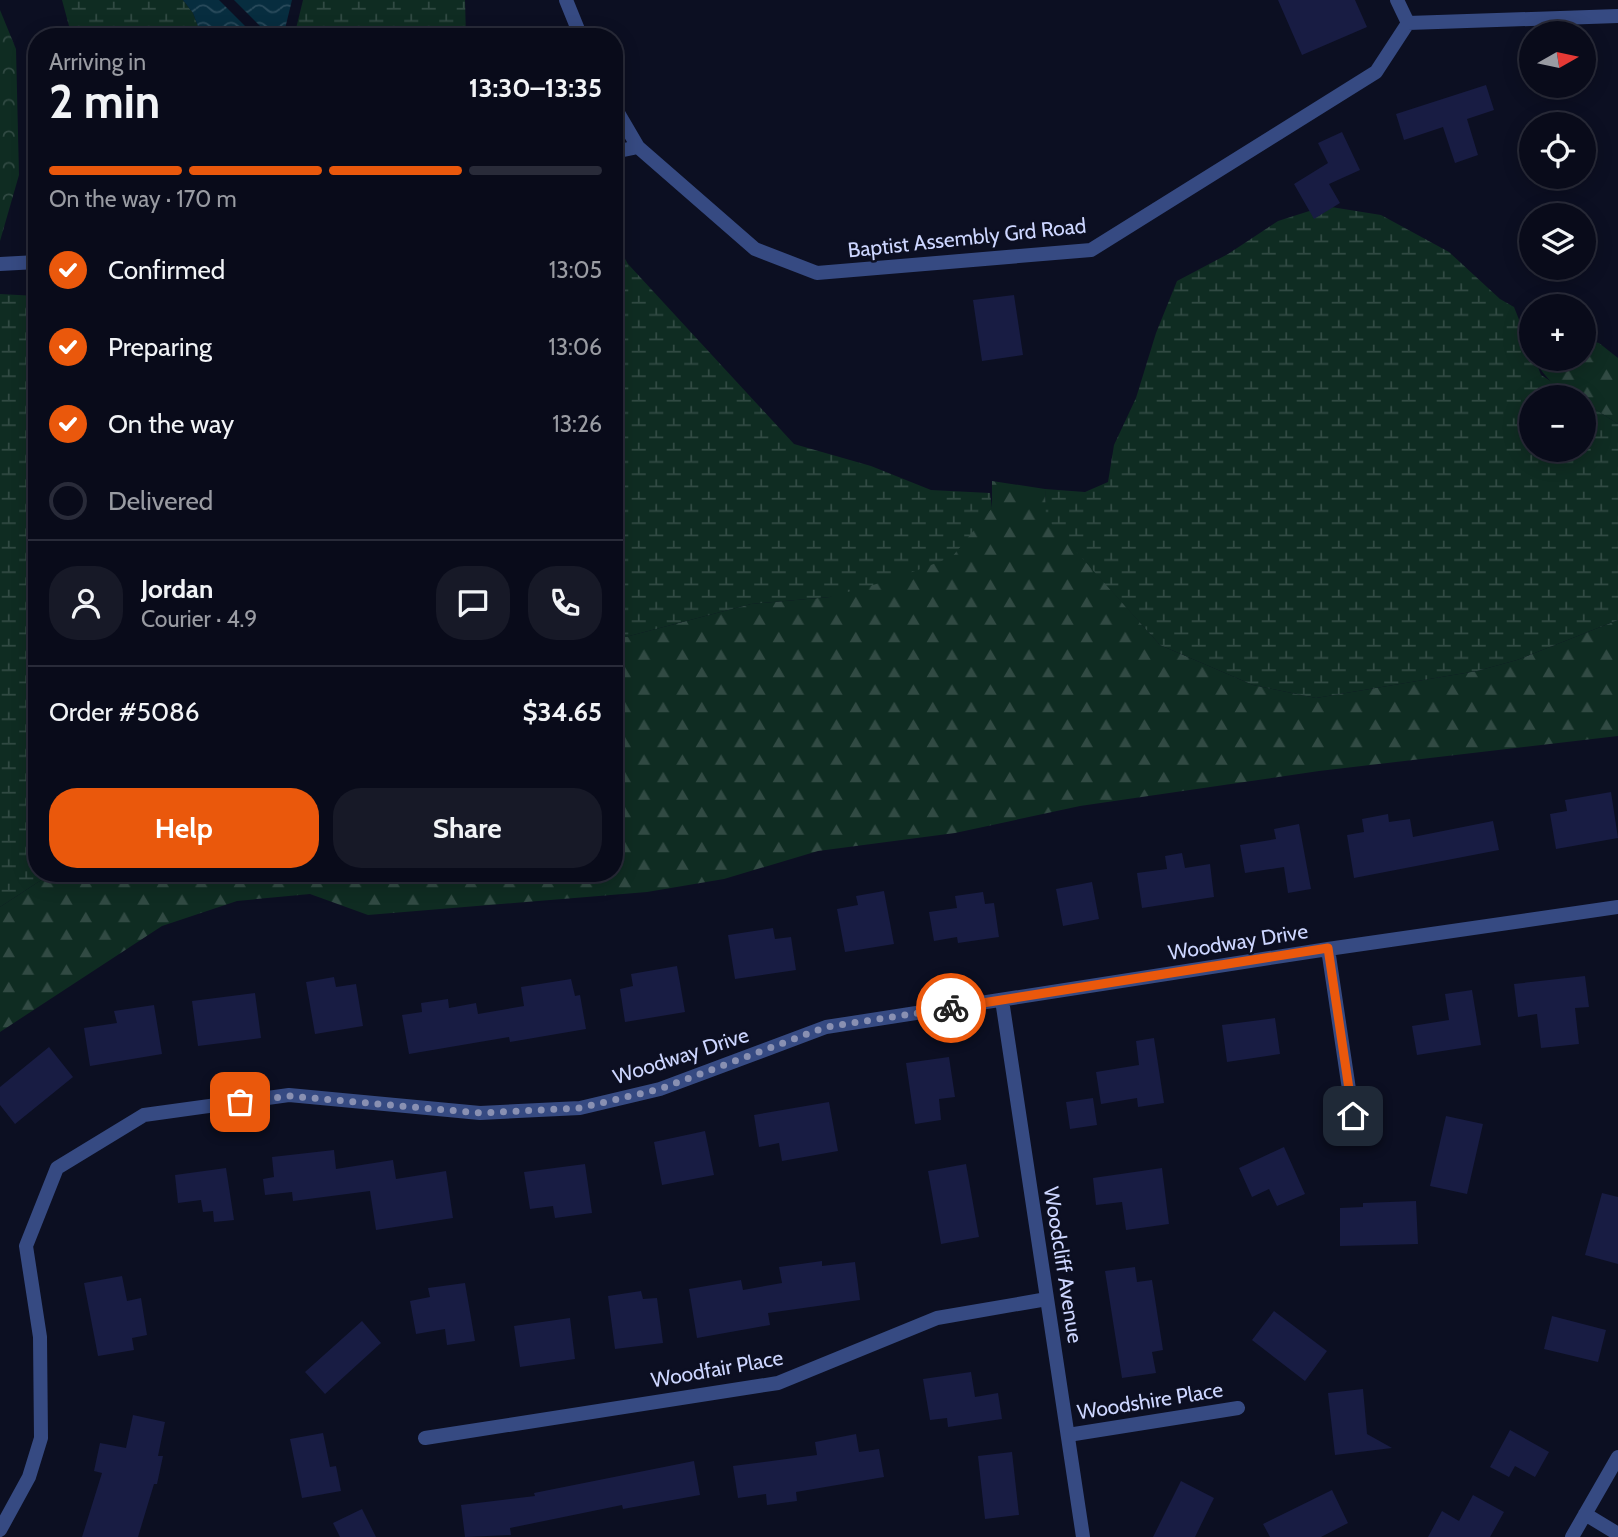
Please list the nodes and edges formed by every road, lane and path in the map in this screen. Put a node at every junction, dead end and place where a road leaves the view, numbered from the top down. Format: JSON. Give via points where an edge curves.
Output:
{"nodes":[{"id":1,"x":566,"y":0,"type":"edge"},
{"id":2,"x":1397,"y":0,"type":"edge"},
{"id":3,"x":1618,"y":16,"type":"edge"},
{"id":4,"x":1408,"y":23,"type":"junction"},
{"id":5,"x":577,"y":28,"type":"edge"},
{"id":6,"x":623,"y":121,"type":"edge"},
{"id":7,"x":638,"y":147,"type":"junction"},
{"id":8,"x":623,"y":150,"type":"edge"},
{"id":9,"x":28,"y":262,"type":"edge"},
{"id":10,"x":0,"y":264,"type":"edge"},
{"id":11,"x":1618,"y":907,"type":"edge"},
{"id":12,"x":1328,"y":948,"type":"junction"},
{"id":13,"x":1002,"y":1000,"type":"junction"},
{"id":14,"x":1353,"y":1116,"type":"dead end"},
{"id":15,"x":1047,"y":1299,"type":"junction"},
{"id":16,"x":1238,"y":1408,"type":"dead end"},
{"id":17,"x":1068,"y":1435,"type":"junction"},
{"id":18,"x":425,"y":1438,"type":"dead end"},
{"id":19,"x":1618,"y":1457,"type":"edge"},
{"id":20,"x":1585,"y":1514,"type":"junction"},
{"id":21,"x":0,"y":1530,"type":"edge"},
{"id":22,"x":1618,"y":1534,"type":"edge"},
{"id":23,"x":1083,"y":1537,"type":"edge"},
{"id":24,"x":1572,"y":1537,"type":"edge"}],
"edges":[{"from":1,"to":5,"type":"street"},
{"from":2,"to":4,"type":"street"},
{"from":3,"to":4,"type":"street"},
{"from":4,"to":7,"type":"street","name":"Baptist Assembly Grd Road","via":[[1376,72],[1091,250],[817,273],[755,249]]},
{"from":6,"to":7,"type":"street","name":"Baptist Assembly Grd Road"},
{"from":7,"to":8,"type":"street"},
{"from":9,"to":10,"type":"street"},
{"from":11,"to":12,"type":"street","name":"Woodway Drive"},
{"from":12,"to":13,"type":"street","name":"Woodway Drive"},
{"from":12,"to":14,"type":"street"},
{"from":13,"to":15,"type":"street","name":"Woodcliff Avenue"},
{"from":13,"to":21,"type":"street","name":"Woodway Drive","via":[[826,1027],[660,1089],[580,1108],[480,1113],[289,1096],[144,1115],[57,1168],[26,1246],[40,1337],[41,1438],[29,1477]]},
{"from":15,"to":17,"type":"street","name":"Woodcliff Avenue"},
{"from":15,"to":18,"type":"street","name":"Woodfair Place","via":[[937,1318],[778,1383]]},
{"from":16,"to":17,"type":"street","name":"Woodshire Place"},
{"from":17,"to":23,"type":"street","name":"Woodcliff Avenue"},
{"from":19,"to":20,"type":"street"},
{"from":20,"to":22,"type":"street"},
{"from":20,"to":24,"type":"street"}]}
